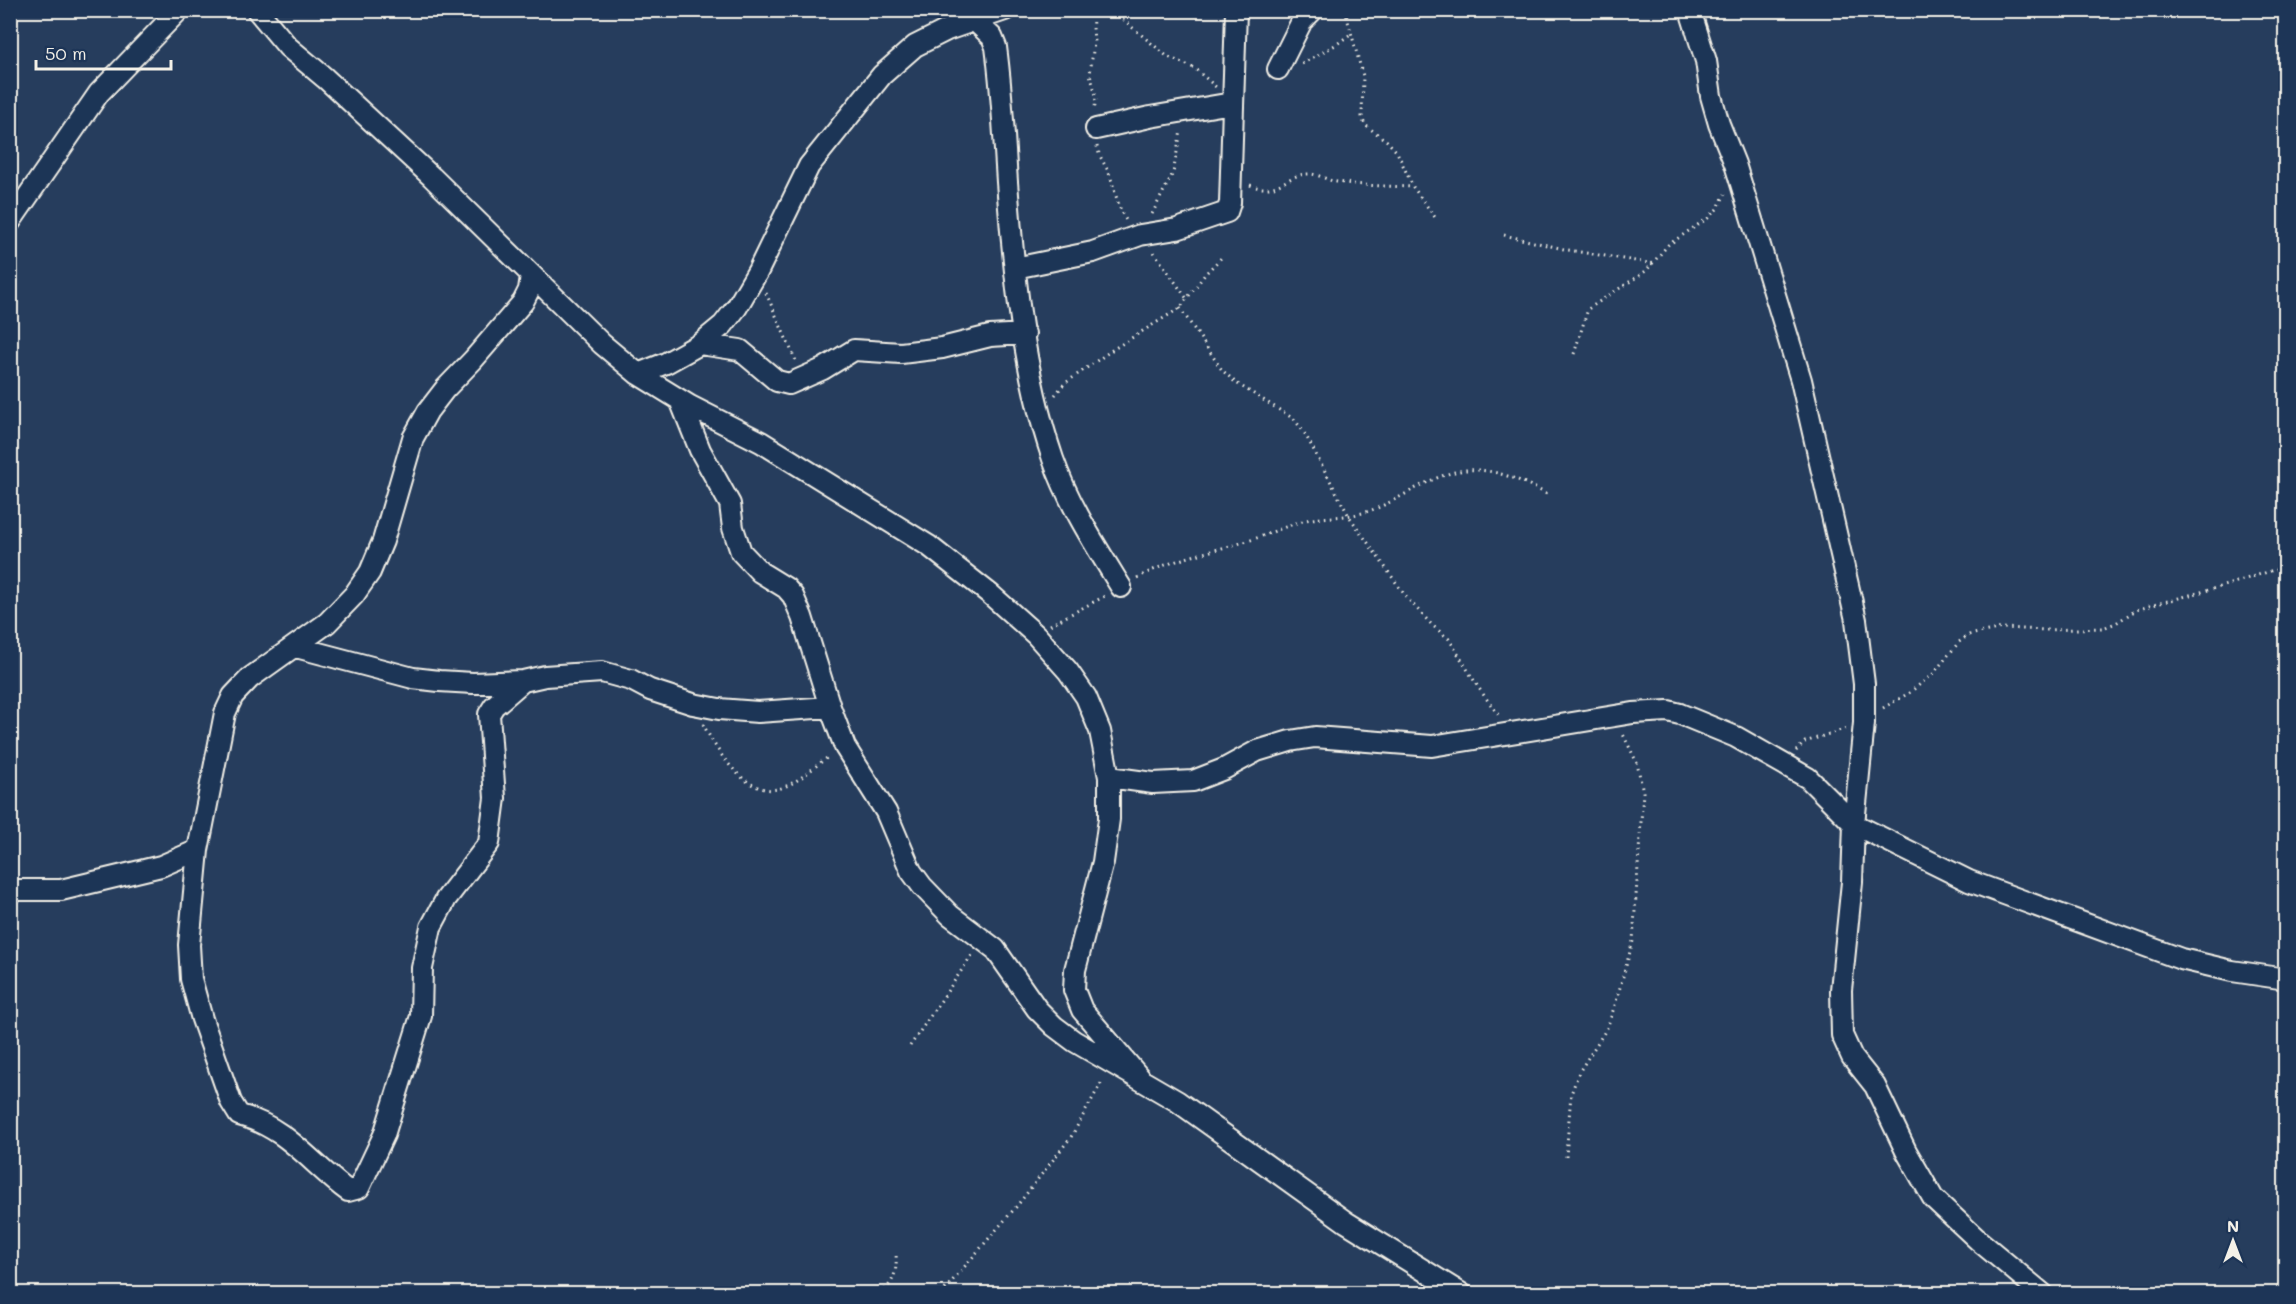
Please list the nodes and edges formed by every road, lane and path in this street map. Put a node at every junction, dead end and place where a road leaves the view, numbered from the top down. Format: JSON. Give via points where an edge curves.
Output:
{"nodes":[{"id":1,"x":180,"y":10,"type":"edge"},
{"id":2,"x":257,"y":10,"type":"edge"},
{"id":3,"x":1005,"y":10,"type":"edge"},
{"id":4,"x":1116,"y":10,"type":"edge"},
{"id":5,"x":1236,"y":10,"type":"edge"},
{"id":6,"x":1313,"y":10,"type":"edge"},
{"id":7,"x":1345,"y":10,"type":"edge"},
{"id":8,"x":1690,"y":10,"type":"edge"},
{"id":9,"x":975,"y":21,"type":"junction"},
{"id":10,"x":1278,"y":69,"type":"dead end"},
{"id":11,"x":1232,"y":103,"type":"junction"},
{"id":12,"x":1184,"y":111,"type":"junction"},
{"id":13,"x":1096,"y":129,"type":"dead end"},
{"id":14,"x":1736,"y":164,"type":"junction"},
{"id":15,"x":1231,"y":172,"type":"junction"},
{"id":16,"x":1413,"y":187,"type":"junction"},
{"id":17,"x":1150,"y":216,"type":"dead end"},
{"id":18,"x":1437,"y":220,"type":"dead end"},
{"id":19,"x":10,"y":222,"type":"edge"},
{"id":20,"x":1140,"y":235,"type":"junction"},
{"id":21,"x":1504,"y":235,"type":"dead end"},
{"id":22,"x":1222,"y":257,"type":"dead end"},
{"id":23,"x":1654,"y":264,"type":"junction"},
{"id":24,"x":1015,"y":268,"type":"junction"},
{"id":25,"x":758,"y":271,"type":"junction"},
{"id":26,"x":531,"y":276,"type":"junction"},
{"id":27,"x":1187,"y":299,"type":"junction"},
{"id":28,"x":1180,"y":308,"type":"junction"},
{"id":29,"x":1025,"y":334,"type":"junction"},
{"id":30,"x":699,"y":344,"type":"junction"},
{"id":31,"x":1574,"y":354,"type":"dead end"},
{"id":32,"x":638,"y":374,"type":"junction"},
{"id":33,"x":804,"y":379,"type":"junction"},
{"id":34,"x":680,"y":400,"type":"junction"},
{"id":35,"x":1040,"y":413,"type":"junction"},
{"id":36,"x":1548,"y":495,"type":"dead end"},
{"id":37,"x":1349,"y":516,"type":"junction"},
{"id":38,"x":2286,"y":566,"type":"edge"},
{"id":39,"x":1121,"y":587,"type":"junction"},
{"id":40,"x":1036,"y":635,"type":"junction"},
{"id":41,"x":296,"y":647,"type":"junction"},
{"id":42,"x":523,"y":681,"type":"junction"},
{"id":43,"x":693,"y":704,"type":"junction"},
{"id":44,"x":830,"y":706,"type":"junction"},
{"id":45,"x":1613,"y":718,"type":"junction"},
{"id":46,"x":1864,"y":723,"type":"junction"},
{"id":47,"x":1510,"y":732,"type":"junction"},
{"id":48,"x":845,"y":747,"type":"junction"},
{"id":49,"x":1785,"y":765,"type":"junction"},
{"id":50,"x":1109,"y":777,"type":"junction"},
{"id":51,"x":1854,"y":824,"type":"junction"},
{"id":52,"x":198,"y":850,"type":"junction"},
{"id":53,"x":10,"y":890,"type":"edge"},
{"id":54,"x":983,"y":938,"type":"junction"},
{"id":55,"x":2286,"y":979,"type":"edge"},
{"id":56,"x":910,"y":1047,"type":"dead end"},
{"id":57,"x":1099,"y":1055,"type":"junction"},
{"id":58,"x":1140,"y":1078,"type":"junction"},
{"id":59,"x":1566,"y":1157,"type":"dead end"},
{"id":60,"x":896,"y":1252,"type":"dead end"},
{"id":61,"x":880,"y":1293,"type":"edge"},
{"id":62,"x":941,"y":1293,"type":"edge"},
{"id":63,"x":1462,"y":1293,"type":"edge"},
{"id":64,"x":2043,"y":1293,"type":"edge"}],
"edges":[{"from":1,"to":19,"type":"street","via":[[99,93]]},
{"from":2,"to":26,"type":"street","via":[[288,47],[432,177]]},
{"from":3,"to":9,"type":"street"},
{"from":4,"to":11,"type":"path","via":[[1168,57],[1194,68]]},
{"from":5,"to":11,"type":"street"},
{"from":6,"to":10,"type":"street","via":[[1302,21]]},
{"from":7,"to":16,"type":"path","via":[[1363,76],[1365,125],[1397,152]]},
{"from":8,"to":14,"type":"street","via":[[1719,124]]},
{"from":9,"to":24,"type":"street","via":[[996,46]]},
{"from":9,"to":25,"type":"street","via":[[915,46],[882,75],[809,166]]},
{"from":11,"to":12,"type":"street"},
{"from":11,"to":15,"type":"street"},
{"from":12,"to":13,"type":"street"},
{"from":12,"to":17,"type":"path","via":[[1173,173]]},
{"from":14,"to":23,"type":"path","via":[[1718,208],[1668,245]]},
{"from":14,"to":46,"type":"street","via":[[1821,462],[1856,620],[1864,684]]},
{"from":15,"to":16,"type":"path","via":[[1243,183],[1257,188],[1279,186],[1306,174],[1341,183]]},
{"from":15,"to":20,"type":"street","via":[[1227,212],[1177,230]]},
{"from":16,"to":18,"type":"path"},
{"from":20,"to":24,"type":"street","via":[[1093,252]]},
{"from":20,"to":27,"type":"path"},
{"from":21,"to":23,"type":"path"},
{"from":22,"to":27,"type":"path"},
{"from":23,"to":31,"type":"path","via":[[1588,309]]},
{"from":24,"to":29,"type":"street"},
{"from":25,"to":30,"type":"street","via":[[737,307]]},
{"from":25,"to":33,"type":"path"},
{"from":26,"to":32,"type":"street"},
{"from":26,"to":41,"type":"street","via":[[523,302],[445,389],[413,438],[396,502],[370,572],[338,614]]},
{"from":27,"to":28,"type":"path"},
{"from":28,"to":35,"type":"path","via":[[1064,384]]},
{"from":28,"to":37,"type":"path","via":[[1236,383],[1294,419],[1320,458]]},
{"from":29,"to":33,"type":"street","via":[[990,336],[901,353],[854,350]]},
{"from":29,"to":35,"type":"street"},
{"from":30,"to":32,"type":"street"},
{"from":30,"to":33,"type":"street","via":[[740,350],[782,384]]},
{"from":32,"to":34,"type":"street"},
{"from":34,"to":40,"type":"street","via":[[760,442],[929,546]]},
{"from":34,"to":44,"type":"street","via":[[699,450],[730,504],[741,552],[793,596]]},
{"from":35,"to":39,"type":"street","via":[[1065,490]]},
{"from":36,"to":37,"type":"path","via":[[1503,475],[1465,470],[1433,479],[1373,510]]},
{"from":37,"to":39,"type":"path","via":[[1304,521],[1171,561]]},
{"from":37,"to":47,"type":"path","via":[[1407,598],[1449,639]]},
{"from":38,"to":46,"type":"path","via":[[2136,610],[2103,628],[2002,628],[1969,635],[1933,674]]},
{"from":39,"to":40,"type":"path"},
{"from":40,"to":50,"type":"street","via":[[1086,697],[1100,731]]},
{"from":41,"to":42,"type":"street","via":[[413,678],[473,683]]},
{"from":41,"to":52,"type":"street","via":[[250,678],[233,696],[220,734]]},
{"from":42,"to":43,"type":"street","via":[[545,675],[602,672]]},
{"from":42,"to":52,"type":"street","via":[[489,714],[495,798],[489,843],[446,899],[431,927],[422,968],[421,1016],[384,1135],[359,1188],[348,1191],[282,1134],[256,1119],[239,1115],[231,1102],[191,979],[189,945]]},
{"from":43,"to":44,"type":"street","via":[[758,712]]},
{"from":43,"to":48,"type":"path","via":[[711,741],[734,771],[765,789],[781,789]]},
{"from":44,"to":48,"type":"street"},
{"from":45,"to":47,"type":"street"},
{"from":45,"to":49,"type":"street","via":[[1654,711],[1680,714],[1736,737]]},
{"from":45,"to":59,"type":"path","via":[[1637,763],[1643,792],[1633,941],[1616,1005],[1571,1094]]},
{"from":46,"to":49,"type":"path","via":[[1805,742]]},
{"from":46,"to":51,"type":"street"},
{"from":47,"to":50,"type":"street","via":[[1432,746],[1315,737],[1257,751],[1193,781],[1154,783]]},
{"from":48,"to":54,"type":"street","via":[[886,812],[910,871],[950,915]]},
{"from":49,"to":51,"type":"street","via":[[1808,778]]},
{"from":50,"to":58,"type":"street","via":[[1103,862],[1075,970],[1074,990],[1082,1010]]},
{"from":51,"to":55,"type":"street","via":[[1969,881],[2181,959]]},
{"from":51,"to":64,"type":"street","via":[[1841,990],[1842,1035],[1852,1057],[1875,1086],[1933,1198]]},
{"from":52,"to":53,"type":"street","via":[[161,866],[61,890]]},
{"from":54,"to":56,"type":"path"},
{"from":54,"to":57,"type":"street","via":[[1045,1017]]},
{"from":57,"to":58,"type":"street"},
{"from":57,"to":62,"type":"path","via":[[1104,1069],[1102,1083],[1071,1137]]},
{"from":58,"to":63,"type":"street","via":[[1346,1222]]},
{"from":60,"to":61,"type":"path","via":[[894,1280]]}]}
